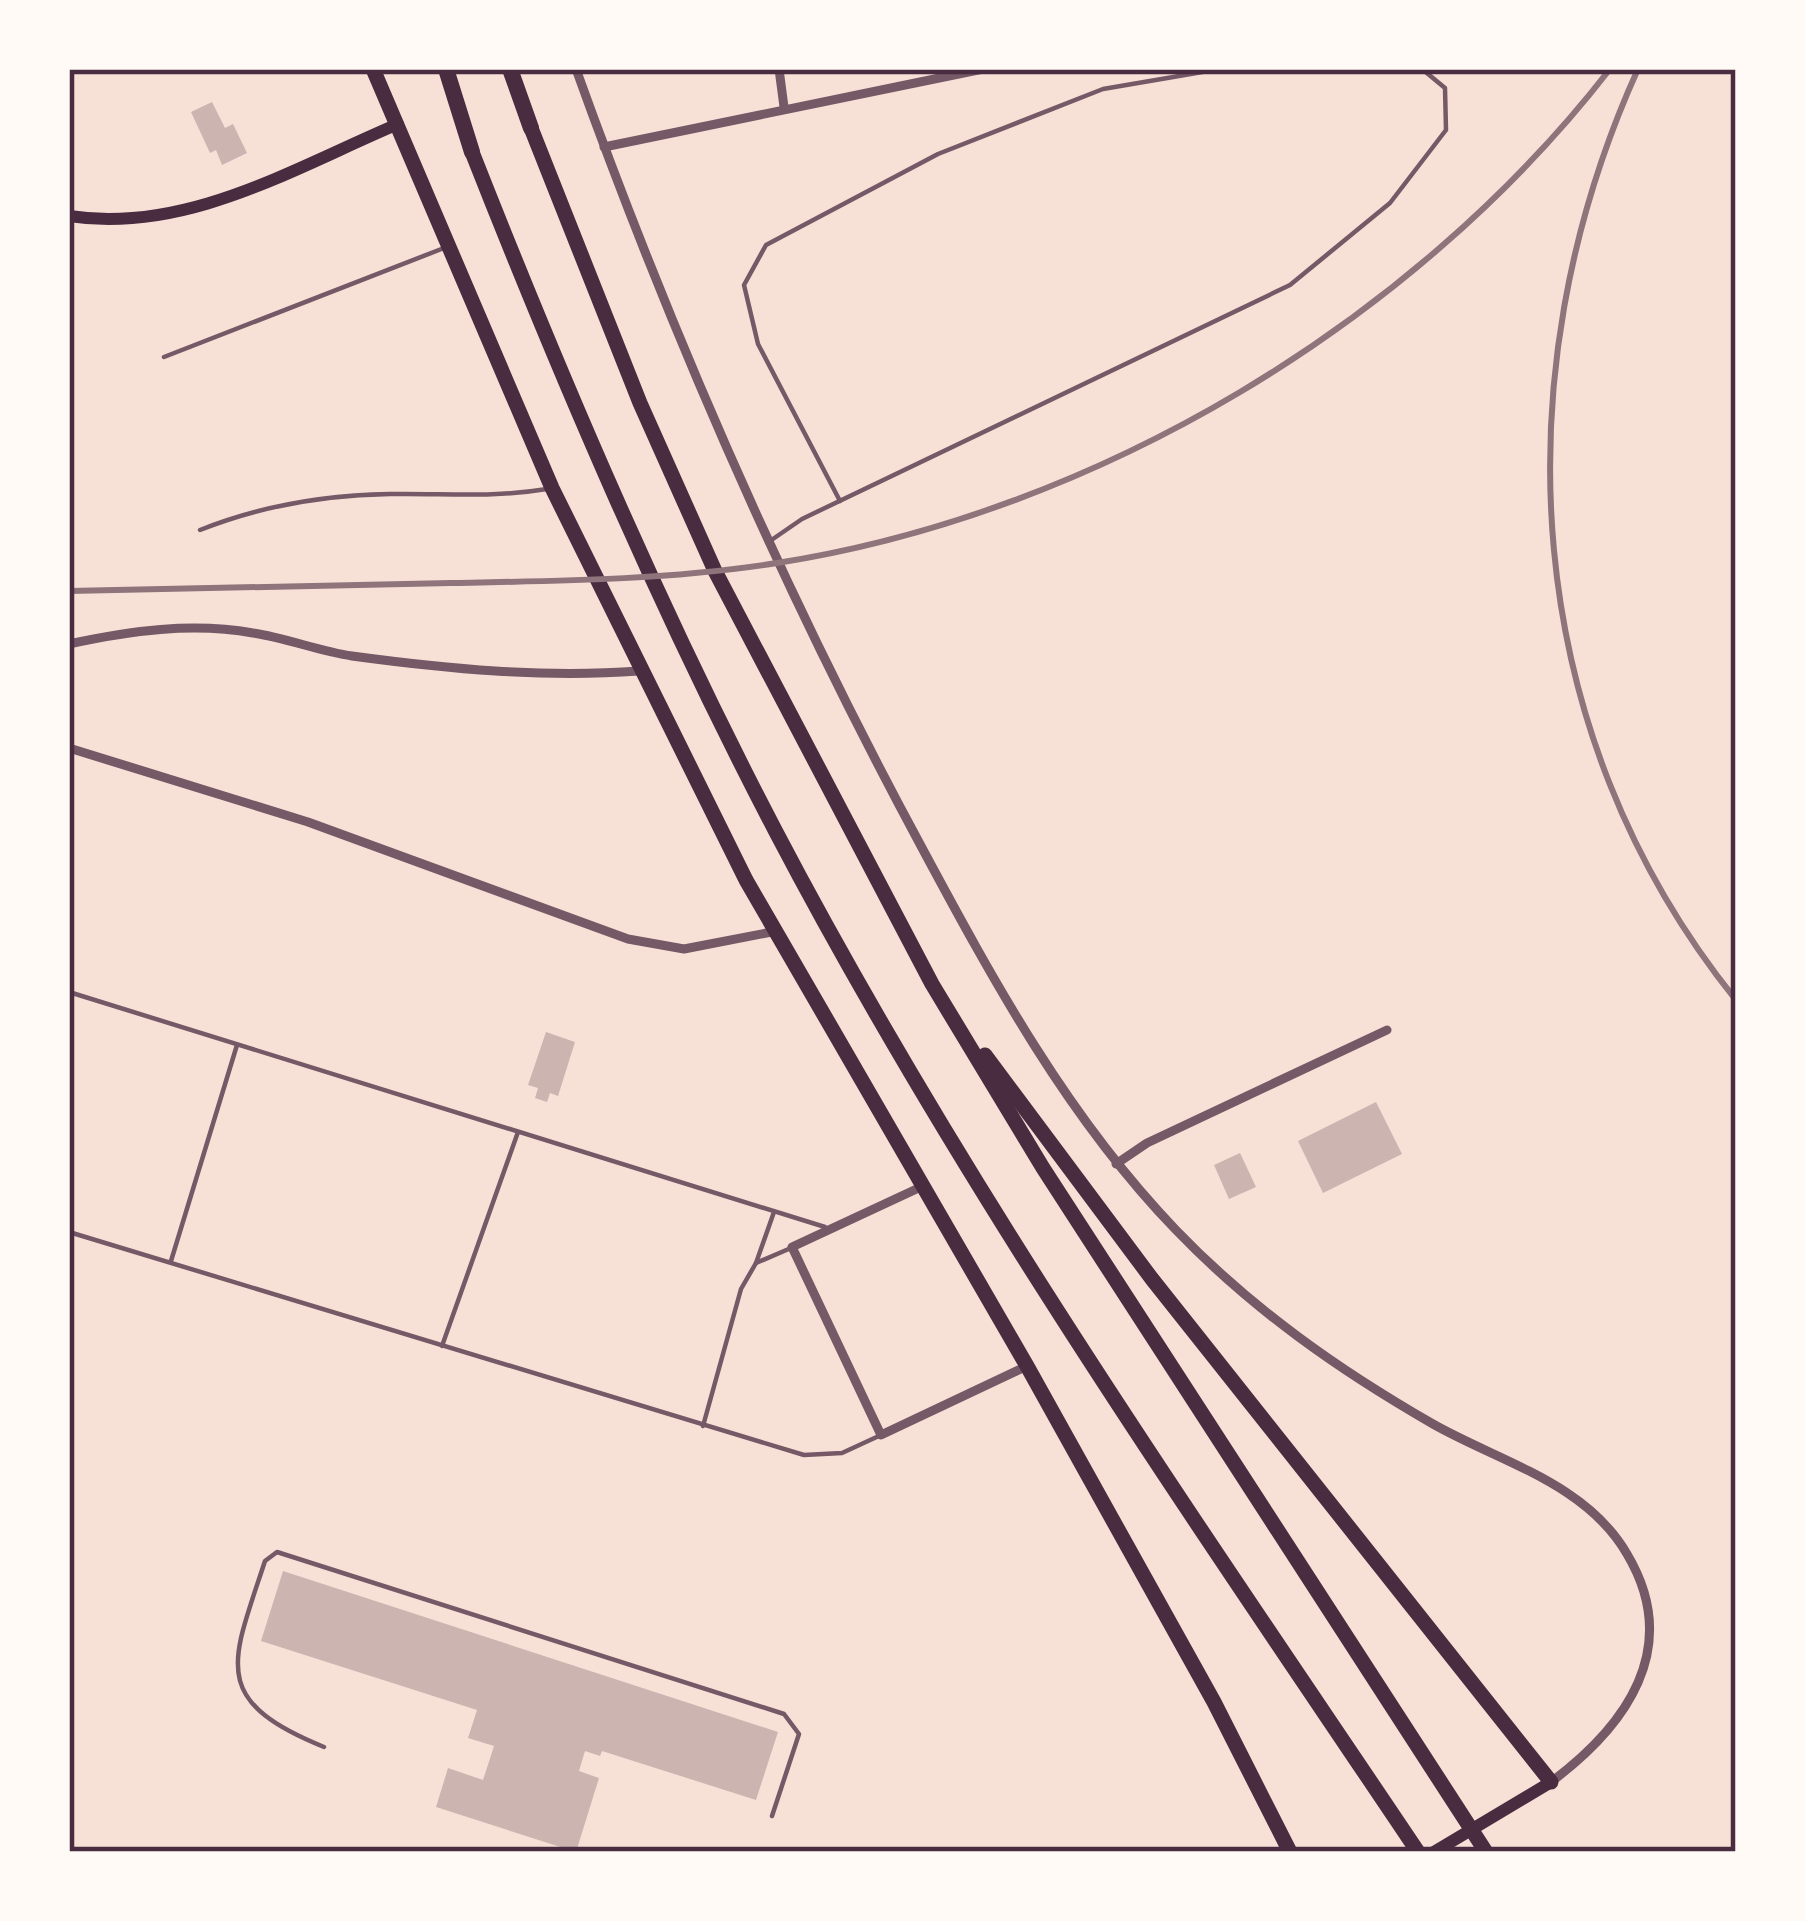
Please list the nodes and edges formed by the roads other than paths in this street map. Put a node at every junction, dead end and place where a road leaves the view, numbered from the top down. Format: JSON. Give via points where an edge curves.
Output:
{"nodes":[{"id":1,"x":373,"y":69,"type":"edge"},
{"id":2,"x":446,"y":69,"type":"edge"},
{"id":3,"x":510,"y":69,"type":"edge"},
{"id":4,"x":576,"y":69,"type":"edge"},
{"id":5,"x":779,"y":69,"type":"edge"},
{"id":6,"x":982,"y":69,"type":"edge"},
{"id":7,"x":1220,"y":69,"type":"edge"},
{"id":8,"x":1422,"y":69,"type":"edge"},
{"id":9,"x":959,"y":71,"type":"edge"},
{"id":10,"x":784,"y":107,"type":"junction"},
{"id":11,"x":398,"y":124,"type":"junction"},
{"id":12,"x":531,"y":128,"type":"joint"},
{"id":13,"x":604,"y":147,"type":"junction"},
{"id":14,"x":472,"y":152,"type":"joint"},
{"id":15,"x":69,"y":216,"type":"edge"},
{"id":16,"x":450,"y":246,"type":"junction"},
{"id":17,"x":164,"y":357,"type":"dead end"},
{"id":18,"x":552,"y":488,"type":"junction"},
{"id":19,"x":841,"y":501,"type":"junction"},
{"id":20,"x":200,"y":530,"type":"dead end"},
{"id":21,"x":770,"y":542,"type":"junction"},
{"id":22,"x":69,"y":644,"type":"edge"},
{"id":23,"x":639,"y":670,"type":"junction"},
{"id":24,"x":69,"y":748,"type":"edge"},
{"id":25,"x":776,"y":931,"type":"junction"},
{"id":26,"x":932,"y":984,"type":"junction"},
{"id":27,"x":69,"y":992,"type":"edge"},
{"id":28,"x":1387,"y":1030,"type":"dead end"},
{"id":29,"x":237,"y":1045,"type":"junction"},
{"id":30,"x":518,"y":1132,"type":"junction"},
{"id":31,"x":1116,"y":1164,"type":"junction"},
{"id":32,"x":923,"y":1186,"type":"junction"},
{"id":33,"x":774,"y":1212,"type":"junction"},
{"id":34,"x":830,"y":1229,"type":"junction"},
{"id":35,"x":69,"y":1232,"type":"edge"},
{"id":36,"x":792,"y":1247,"type":"junction"},
{"id":37,"x":171,"y":1261,"type":"junction"},
{"id":38,"x":756,"y":1263,"type":"junction"},
{"id":39,"x":442,"y":1346,"type":"junction"},
{"id":40,"x":1027,"y":1366,"type":"junction"},
{"id":41,"x":703,"y":1426,"type":"junction"},
{"id":42,"x":881,"y":1435,"type":"junction"},
{"id":43,"x":324,"y":1747,"type":"dead end"},
{"id":44,"x":1551,"y":1782,"type":"junction"},
{"id":45,"x":772,"y":1816,"type":"dead end"},
{"id":46,"x":1290,"y":1852,"type":"edge"},
{"id":47,"x":1418,"y":1852,"type":"edge"},
{"id":48,"x":1434,"y":1852,"type":"edge"},
{"id":49,"x":1486,"y":1852,"type":"edge"}],
"edges":[{"from":1,"to":11,"type":"highway"},
{"from":2,"to":14,"type":"highway"},
{"from":3,"to":12,"type":"highway"},
{"from":4,"to":13,"type":"street"},
{"from":5,"to":10,"type":"street"},
{"from":6,"to":9,"type":"street"},
{"from":7,"to":19,"type":"lane","via":[[1103,89],[938,154],[766,245],[745,285],[758,344]]},
{"from":8,"to":19,"type":"lane","via":[[1445,88],[1446,130],[1390,203],[1290,285]]},
{"from":9,"to":10,"type":"street"},
{"from":10,"to":13,"type":"street"},
{"from":11,"to":15,"type":"main road","via":[[196,209],[140,220]]},
{"from":11,"to":16,"type":"highway"},
{"from":12,"to":26,"type":"highway","via":[[715,571]]},
{"from":13,"to":21,"type":"street"},
{"from":14,"to":47,"type":"highway","via":[[639,547],[827,926],[1077,1336]]},
{"from":16,"to":17,"type":"lane"},
{"from":16,"to":18,"type":"highway"},
{"from":18,"to":20,"type":"lane","via":[[490,498],[311,501]]},
{"from":18,"to":23,"type":"highway"},
{"from":19,"to":21,"type":"lane"},
{"from":21,"to":31,"type":"street","via":[[877,765],[992,977]]},
{"from":22,"to":23,"type":"street","via":[[184,627],[500,672]]},
{"from":23,"to":25,"type":"highway"},
{"from":24,"to":25,"type":"street","via":[[308,822],[628,939],[683,949]]},
{"from":25,"to":32,"type":"highway"},
{"from":26,"to":44,"type":"highway","via":[[1152,1279]]},
{"from":26,"to":49,"type":"highway","via":[[1042,1168]]},
{"from":27,"to":29,"type":"lane"},
{"from":28,"to":31,"type":"street"},
{"from":29,"to":30,"type":"lane"},
{"from":29,"to":37,"type":"lane"},
{"from":30,"to":33,"type":"lane"},
{"from":30,"to":39,"type":"lane"},
{"from":31,"to":44,"type":"street","via":[[1277,1323],[1435,1425],[1571,1496],[1628,1555],[1649,1631],[1642,1675],[1597,1748]]},
{"from":32,"to":34,"type":"street"},
{"from":32,"to":40,"type":"highway"},
{"from":33,"to":34,"type":"lane"},
{"from":33,"to":38,"type":"lane"},
{"from":34,"to":36,"type":"street"},
{"from":35,"to":37,"type":"lane"},
{"from":36,"to":38,"type":"lane"},
{"from":36,"to":42,"type":"street"},
{"from":37,"to":39,"type":"lane"},
{"from":38,"to":41,"type":"lane","via":[[728,1321]]},
{"from":39,"to":41,"type":"lane"},
{"from":40,"to":42,"type":"street"},
{"from":40,"to":46,"type":"highway"},
{"from":41,"to":42,"type":"lane","via":[[818,1457]]},
{"from":43,"to":45,"type":"lane","via":[[256,1712],[236,1669],[265,1561],[277,1552],[784,1714],[799,1733]]},
{"from":44,"to":48,"type":"main road"}]}
